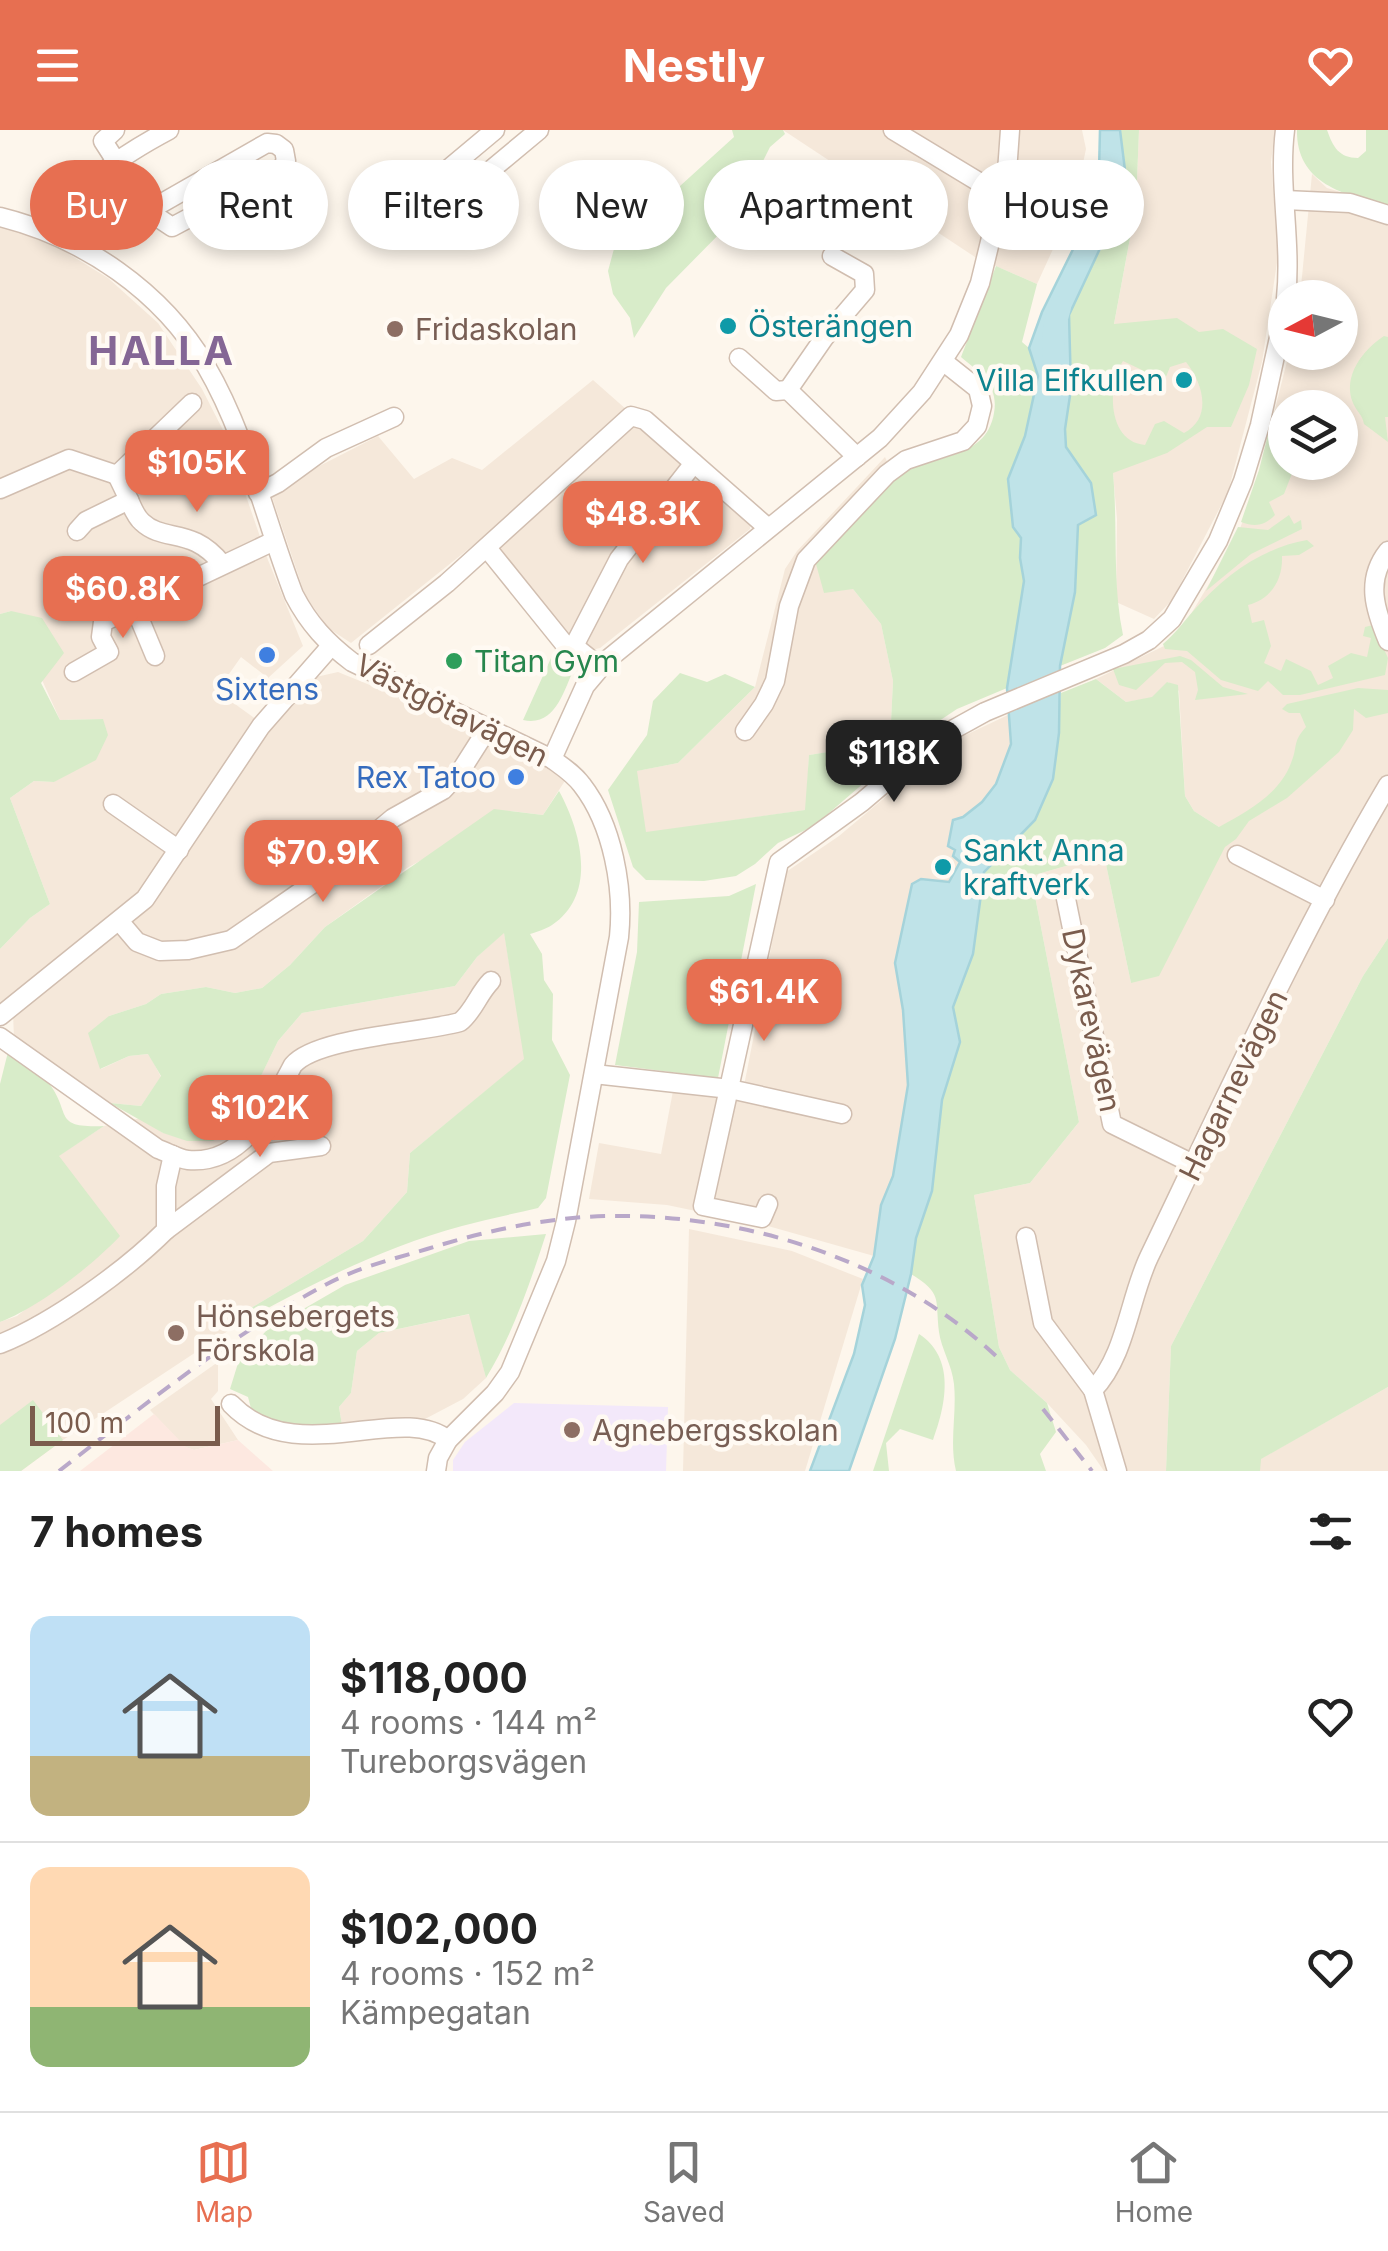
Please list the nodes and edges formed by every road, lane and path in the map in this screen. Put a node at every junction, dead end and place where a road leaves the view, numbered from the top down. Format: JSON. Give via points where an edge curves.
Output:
{"nodes":[{"id":1,"x":115,"y":130,"type":"edge"},
{"id":2,"x":169,"y":130,"type":"edge"},
{"id":3,"x":494,"y":130,"type":"edge"},
{"id":4,"x":539,"y":130,"type":"edge"},
{"id":5,"x":893,"y":130,"type":"edge"},
{"id":6,"x":1010,"y":130,"type":"edge"},
{"id":7,"x":1285,"y":130,"type":"edge"},
{"id":8,"x":116,"y":160,"type":"joint"},
{"id":9,"x":1006,"y":160,"type":"edge"},
{"id":10,"x":968,"y":175,"type":"edge"},
{"id":11,"x":1285,"y":200,"type":"junction"},
{"id":12,"x":148,"y":211,"type":"joint"},
{"id":13,"x":1388,"y":215,"type":"edge"},
{"id":14,"x":0,"y":218,"type":"edge"},
{"id":15,"x":30,"y":226,"type":"edge"},
{"id":16,"x":81,"y":250,"type":"edge"},
{"id":17,"x":988,"y":250,"type":"edge"},
{"id":18,"x":832,"y":256,"type":"dead end"},
{"id":19,"x":1288,"y":280,"type":"edge"},
{"id":20,"x":739,"y":358,"type":"dead end"},
{"id":21,"x":944,"y":362,"type":"junction"},
{"id":22,"x":1272,"y":370,"type":"edge"},
{"id":23,"x":788,"y":390,"type":"junction"},
{"id":24,"x":192,"y":403,"type":"dead end"},
{"id":25,"x":394,"y":417,"type":"dead end"},
{"id":26,"x":857,"y":457,"type":"junction"},
{"id":27,"x":694,"y":463,"type":"junction"},
{"id":28,"x":117,"y":475,"type":"junction"},
{"id":29,"x":0,"y":489,"type":"edge"},
{"id":30,"x":258,"y":493,"type":"junction"},
{"id":31,"x":129,"y":500,"type":"junction"},
{"id":32,"x":767,"y":527,"type":"junction"},
{"id":33,"x":77,"y":532,"type":"dead end"},
{"id":34,"x":274,"y":541,"type":"junction"},
{"id":35,"x":488,"y":548,"type":"junction"},
{"id":36,"x":1388,"y":551,"type":"edge"},
{"id":37,"x":222,"y":564,"type":"junction"},
{"id":38,"x":135,"y":608,"type":"junction"},
{"id":39,"x":1388,"y":641,"type":"edge"},
{"id":40,"x":369,"y":645,"type":"dead end"},
{"id":41,"x":330,"y":646,"type":"junction"},
{"id":42,"x":574,"y":646,"type":"junction"},
{"id":43,"x":155,"y":656,"type":"dead end"},
{"id":44,"x":600,"y":668,"type":"junction"},
{"id":45,"x":74,"y":672,"type":"dead end"},
{"id":46,"x":488,"y":728,"type":"junction"},
{"id":47,"x":745,"y":731,"type":"dead end"},
{"id":48,"x":552,"y":759,"type":"junction"},
{"id":49,"x":1388,"y":785,"type":"edge"},
{"id":50,"x":113,"y":804,"type":"dead end"},
{"id":51,"x":179,"y":850,"type":"junction"},
{"id":52,"x":1236,"y":854,"type":"dead end"},
{"id":53,"x":1064,"y":889,"type":"dead end"},
{"id":54,"x":1325,"y":900,"type":"junction"},
{"id":55,"x":120,"y":922,"type":"junction"},
{"id":56,"x":491,"y":981,"type":"dead end"},
{"id":57,"x":0,"y":1016,"type":"edge"},
{"id":58,"x":0,"y":1037,"type":"edge"},
{"id":59,"x":594,"y":1074,"type":"junction"},
{"id":60,"x":730,"y":1089,"type":"junction"},
{"id":61,"x":842,"y":1114,"type":"dead end"},
{"id":62,"x":321,"y":1146,"type":"dead end"},
{"id":63,"x":174,"y":1155,"type":"junction"},
{"id":64,"x":1193,"y":1164,"type":"junction"},
{"id":65,"x":768,"y":1204,"type":"dead end"},
{"id":66,"x":166,"y":1230,"type":"junction"},
{"id":67,"x":1026,"y":1238,"type":"dead end"},
{"id":68,"x":0,"y":1344,"type":"edge"},
{"id":69,"x":1093,"y":1390,"type":"junction"},
{"id":70,"x":231,"y":1404,"type":"dead end"},
{"id":71,"x":448,"y":1440,"type":"junction"},
{"id":72,"x":436,"y":1471,"type":"edge"},
{"id":73,"x":1117,"y":1471,"type":"edge"}],
"edges":[{"from":1,"to":8,"type":"street","via":[[103,141]]},
{"from":2,"to":8,"type":"street"},
{"from":3,"to":4,"type":"street","via":[[397,212],[416,234]]},
{"from":5,"to":10,"type":"street"},
{"from":6,"to":9,"type":"street"},
{"from":7,"to":11,"type":"street"},
{"from":11,"to":13,"type":"street","via":[[1350,204]]},
{"from":11,"to":19,"type":"street"},
{"from":12,"to":12,"type":"street","via":[[175,226],[281,169],[284,150],[267,143]]},
{"from":14,"to":15,"type":"street","name":"Västgötavägen"},
{"from":16,"to":30,"type":"street","name":"Västgötavägen","via":[[123,275],[183,332],[214,381]]},
{"from":17,"to":21,"type":"street"},
{"from":18,"to":23,"type":"street","via":[[864,274],[865,290]]},
{"from":20,"to":23,"type":"street","via":[[776,391]]},
{"from":21,"to":26,"type":"street","via":[[903,415]]},
{"from":21,"to":47,"type":"street","via":[[978,389],[977,426],[963,440],[906,460],[887,474],[806,560],[789,606],[775,681]]},
{"from":22,"to":60,"type":"street","via":[[1244,481],[1172,619],[1149,640],[936,739],[786,855],[775,870]]},
{"from":23,"to":26,"type":"street"},
{"from":24,"to":28,"type":"street"},
{"from":25,"to":30,"type":"street","via":[[326,448]]},
{"from":26,"to":32,"type":"street"},
{"from":27,"to":32,"type":"street"},
{"from":27,"to":35,"type":"street","via":[[632,416]]},
{"from":27,"to":42,"type":"street","via":[[618,559]]},
{"from":28,"to":29,"type":"street","via":[[69,459]]},
{"from":28,"to":31,"type":"street"},
{"from":30,"to":34,"type":"street","name":"Västgötavägen"},
{"from":31,"to":33,"type":"street"},
{"from":31,"to":37,"type":"street","via":[[141,522],[200,542]]},
{"from":32,"to":44,"type":"street"},
{"from":34,"to":37,"type":"street"},
{"from":34,"to":41,"type":"street","name":"Västgötavägen","via":[[299,606]]},
{"from":35,"to":40,"type":"street"},
{"from":35,"to":42,"type":"street","via":[[566,646]]},
{"from":36,"to":39,"type":"street","via":[[1373,592]]},
{"from":37,"to":38,"type":"street"},
{"from":38,"to":43,"type":"street"},
{"from":38,"to":45,"type":"street","via":[[103,622],[101,638],[109,652]]},
{"from":41,"to":46,"type":"street","name":"Västgötavägen"},
{"from":41,"to":51,"type":"street","via":[[262,726]]},
{"from":42,"to":44,"type":"street"},
{"from":44,"to":48,"type":"street"},
{"from":46,"to":48,"type":"street","name":"Västgötavägen"},
{"from":46,"to":55,"type":"street","via":[[443,790],[393,818],[231,940],[160,952],[137,942]]},
{"from":48,"to":59,"type":"street","name":"Västgötavägen","via":[[581,782],[594,806],[620,900],[620,938]]},
{"from":49,"to":54,"type":"street","name":"Hagarnevägen"},
{"from":50,"to":51,"type":"street"},
{"from":51,"to":55,"type":"street","via":[[146,899]]},
{"from":52,"to":54,"type":"street"},
{"from":53,"to":64,"type":"street","name":"Dykarevägen","via":[[1112,1124]]},
{"from":54,"to":64,"type":"street","name":"Hagarnevägen"},
{"from":55,"to":57,"type":"street"},
{"from":56,"to":63,"type":"street","via":[[460,1022],[304,1055],[247,1140],[217,1156]]},
{"from":58,"to":63,"type":"street"},
{"from":59,"to":60,"type":"street"},
{"from":59,"to":71,"type":"street","name":"Västgötavägen","via":[[564,1234],[542,1298],[510,1372]]},
{"from":60,"to":61,"type":"street"},
{"from":60,"to":65,"type":"street","via":[[703,1206],[762,1218]]},
{"from":62,"to":66,"type":"street","via":[[268,1154]]},
{"from":63,"to":66,"type":"street"},
{"from":64,"to":69,"type":"street","name":"Hagarnevägen","via":[[1141,1275],[1114,1358]]},
{"from":66,"to":68,"type":"street","via":[[28,1333]]},
{"from":67,"to":69,"type":"street","via":[[1044,1323]]},
{"from":69,"to":73,"type":"street"},
{"from":70,"to":71,"type":"street","via":[[252,1423],[288,1436],[418,1430]]},
{"from":71,"to":72,"type":"street","name":"Västgötavägen"}]}
